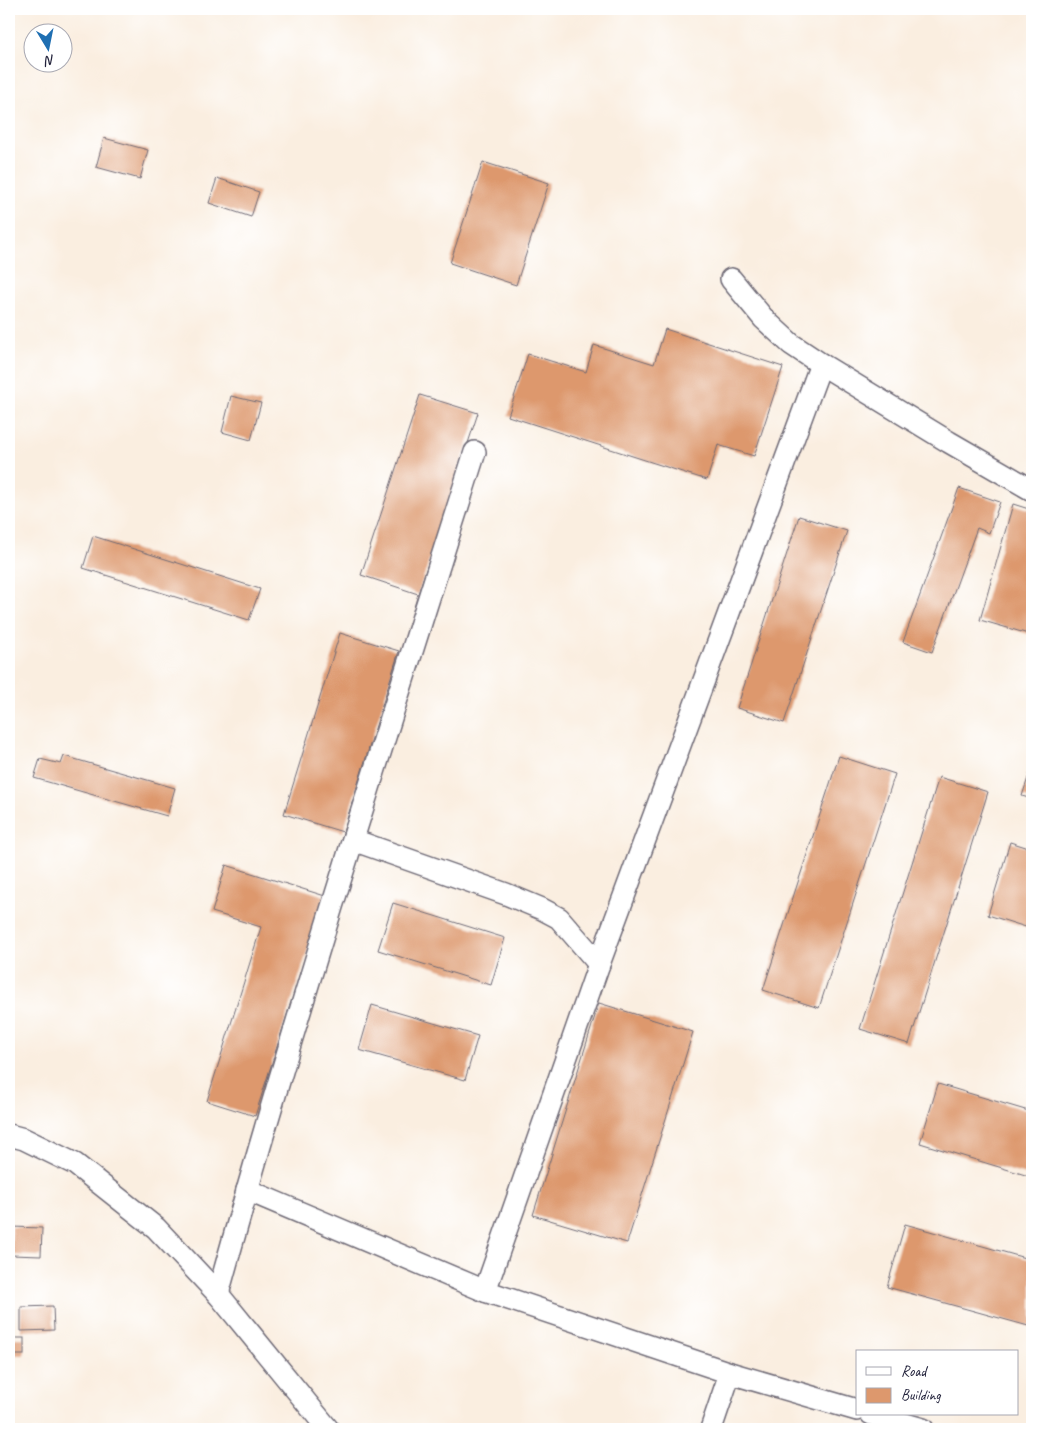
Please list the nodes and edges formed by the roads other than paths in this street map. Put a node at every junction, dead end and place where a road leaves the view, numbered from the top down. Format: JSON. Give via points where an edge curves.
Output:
{"nodes":[{"id":1,"x":731,"y":279,"type":"dead end"},
{"id":2,"x":821,"y":364,"type":"junction"},
{"id":3,"x":475,"y":452,"type":"dead end"},
{"id":4,"x":1032,"y":490,"type":"edge"},
{"id":5,"x":353,"y":840,"type":"junction"},
{"id":6,"x":599,"y":964,"type":"junction"},
{"id":7,"x":9,"y":1135,"type":"edge"},
{"id":8,"x":247,"y":1190,"type":"junction"},
{"id":9,"x":485,"y":1291,"type":"junction"},
{"id":10,"x":218,"y":1294,"type":"junction"},
{"id":11,"x":730,"y":1373,"type":"junction"},
{"id":12,"x":856,"y":1410,"type":"edge"},
{"id":13,"x":878,"y":1416,"type":"edge"},
{"id":14,"x":328,"y":1429,"type":"edge"},
{"id":15,"x":711,"y":1429,"type":"edge"},
{"id":16,"x":923,"y":1429,"type":"edge"}],
"edges":[{"from":1,"to":2,"type":"street","via":[[791,344]]},
{"from":2,"to":4,"type":"street"},
{"from":2,"to":6,"type":"street"},
{"from":3,"to":5,"type":"street"},
{"from":5,"to":6,"type":"street","via":[[542,909],[559,918]]},
{"from":5,"to":8,"type":"street"},
{"from":6,"to":9,"type":"street"},
{"from":7,"to":10,"type":"street","via":[[75,1164],[156,1228]]},
{"from":8,"to":9,"type":"street"},
{"from":8,"to":10,"type":"street"},
{"from":9,"to":11,"type":"street"},
{"from":10,"to":14,"type":"street"},
{"from":11,"to":12,"type":"street"},
{"from":11,"to":15,"type":"street"},
{"from":13,"to":16,"type":"street"}]}
